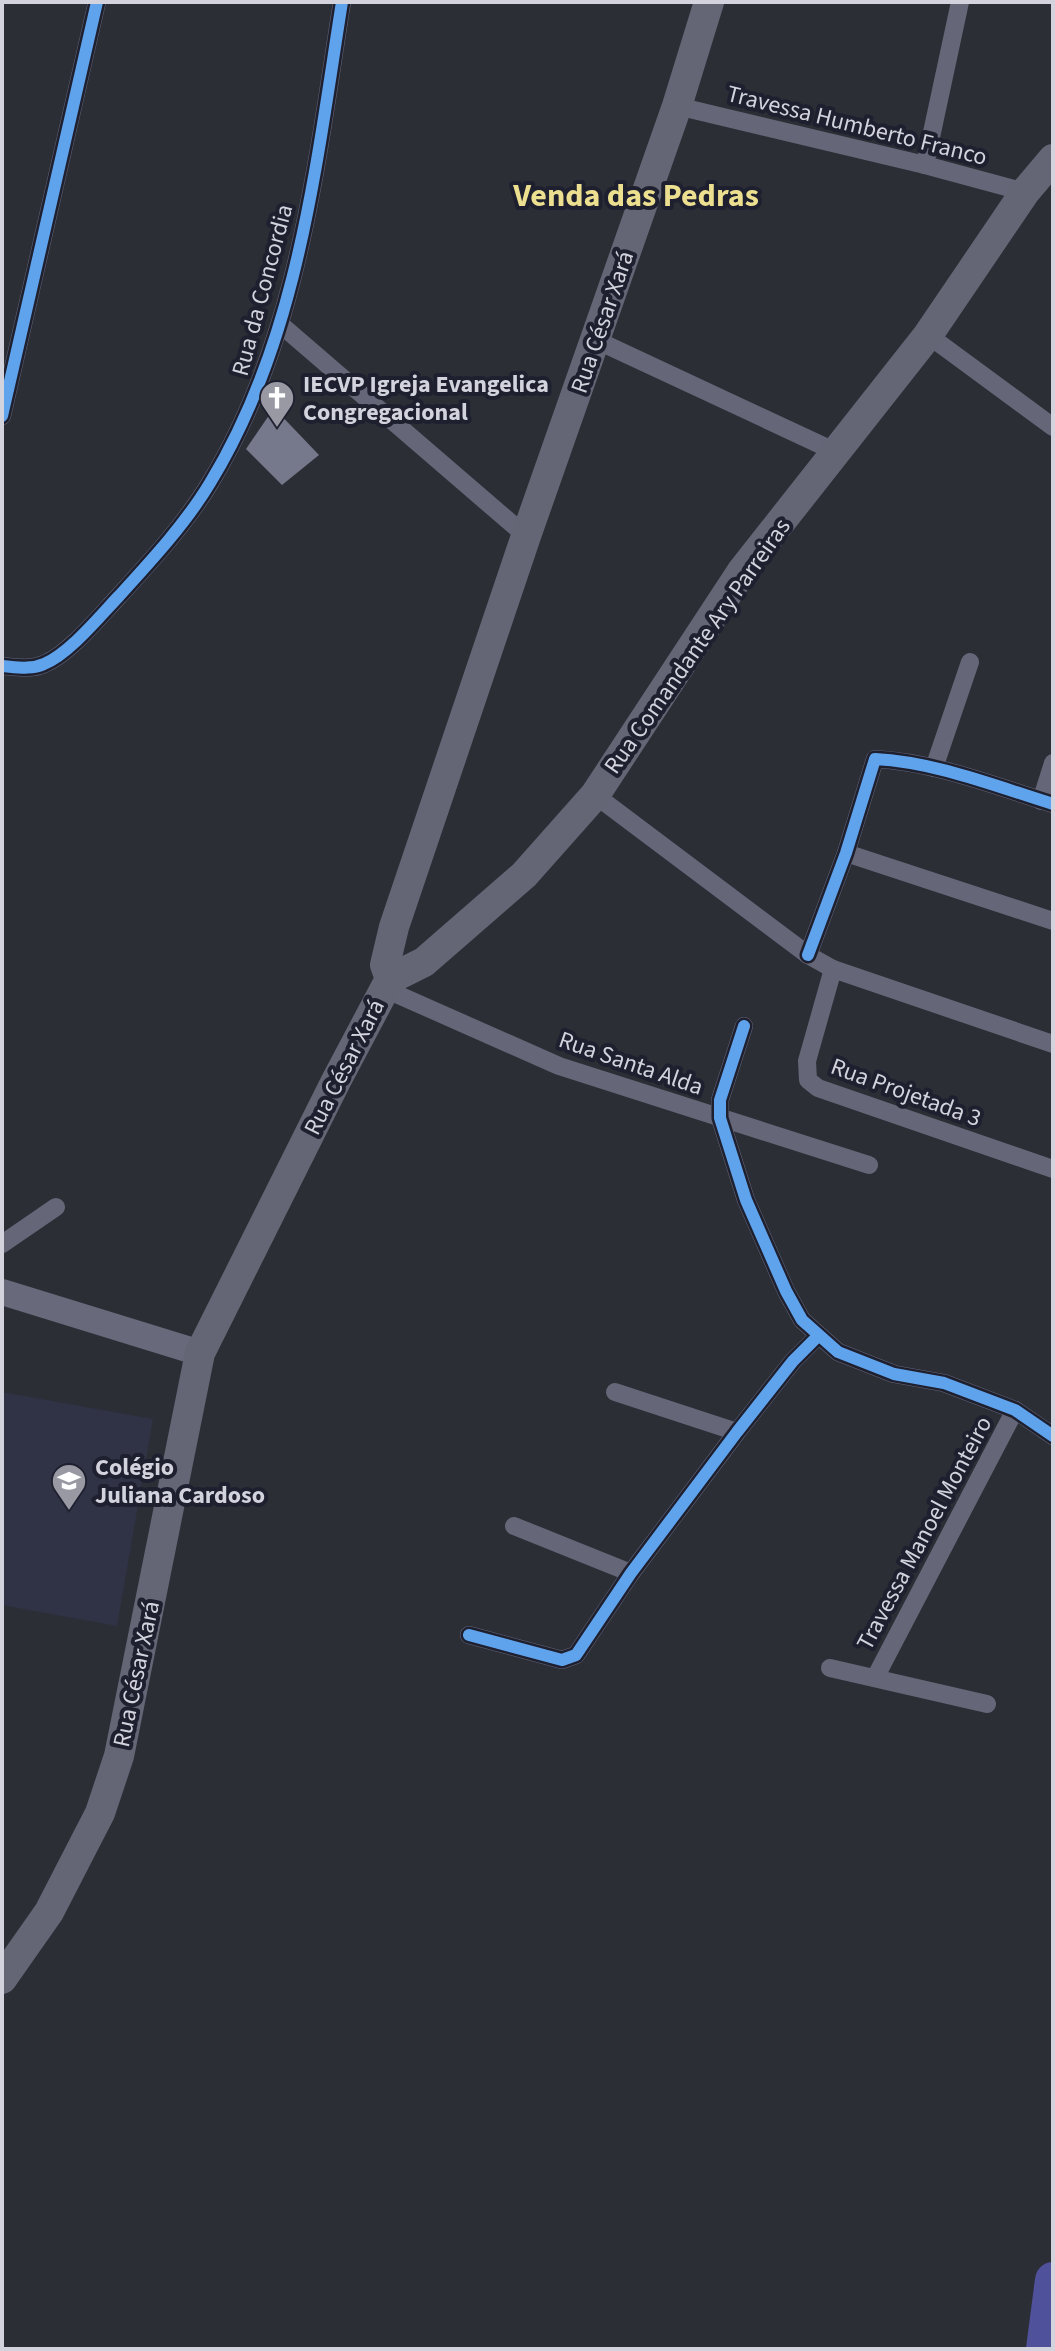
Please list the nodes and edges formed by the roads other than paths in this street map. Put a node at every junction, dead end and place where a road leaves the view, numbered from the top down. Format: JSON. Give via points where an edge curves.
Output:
{"nodes":[{"id":1,"x":97,"y":2,"type":"edge"},
{"id":2,"x":342,"y":2,"type":"edge"},
{"id":3,"x":709,"y":2,"type":"edge"},
{"id":4,"x":960,"y":2,"type":"edge"},
{"id":5,"x":677,"y":106,"type":"junction"},
{"id":6,"x":1053,"y":159,"type":"edge"},
{"id":7,"x":925,"y":165,"type":"junction"},
{"id":8,"x":1025,"y":192,"type":"junction"},
{"id":9,"x":280,"y":324,"type":"junction"},
{"id":10,"x":928,"y":335,"type":"junction"},
{"id":11,"x":596,"y":340,"type":"junction"},
{"id":12,"x":2,"y":416,"type":"edge"},
{"id":13,"x":1053,"y":427,"type":"edge"},
{"id":14,"x":836,"y":452,"type":"junction"},
{"id":15,"x":526,"y":536,"type":"junction"},
{"id":16,"x":970,"y":662,"type":"dead end"},
{"id":17,"x":2,"y":666,"type":"edge"},
{"id":18,"x":1053,"y":763,"type":"edge"},
{"id":19,"x":934,"y":768,"type":"junction"},
{"id":20,"x":595,"y":795,"type":"junction"},
{"id":21,"x":1047,"y":803,"type":"edge"},
{"id":22,"x":846,"y":853,"type":"junction"},
{"id":23,"x":1053,"y":921,"type":"edge"},
{"id":24,"x":394,"y":927,"type":"junction"},
{"id":25,"x":438,"y":951,"type":"junction"},
{"id":26,"x":808,"y":955,"type":"junction"},
{"id":27,"x":833,"y":969,"type":"junction"},
{"id":28,"x":387,"y":984,"type":"junction"},
{"id":29,"x":744,"y":1026,"type":"dead end"},
{"id":30,"x":1053,"y":1044,"type":"edge"},
{"id":31,"x":720,"y":1118,"type":"junction"},
{"id":32,"x":869,"y":1165,"type":"dead end"},
{"id":33,"x":1053,"y":1169,"type":"edge"},
{"id":34,"x":56,"y":1207,"type":"dead end"},
{"id":35,"x":2,"y":1244,"type":"edge"},
{"id":36,"x":2,"y":1292,"type":"edge"},
{"id":37,"x":818,"y":1336,"type":"junction"},
{"id":38,"x":200,"y":1353,"type":"junction"},
{"id":39,"x":615,"y":1392,"type":"dead end"},
{"id":40,"x":1015,"y":1410,"type":"junction"},
{"id":41,"x":737,"y":1432,"type":"junction"},
{"id":42,"x":1053,"y":1436,"type":"edge"},
{"id":43,"x":514,"y":1526,"type":"dead end"},
{"id":44,"x":631,"y":1573,"type":"junction"},
{"id":45,"x":469,"y":1635,"type":"dead end"},
{"id":46,"x":830,"y":1668,"type":"dead end"},
{"id":47,"x":875,"y":1678,"type":"junction"},
{"id":48,"x":987,"y":1704,"type":"dead end"},
{"id":49,"x":2,"y":1979,"type":"edge"}],
"edges":[{"from":1,"to":12,"type":"street"},
{"from":2,"to":9,"type":"street","name":"Rua da Concordia","via":[[311,195]]},
{"from":3,"to":5,"type":"main road","name":"Rua César Xará"},
{"from":4,"to":7,"type":"street"},
{"from":5,"to":7,"type":"street","name":"Travessa Humberto Franco"},
{"from":5,"to":11,"type":"main road","name":"Rua César Xará"},
{"from":6,"to":8,"type":"main road","name":"Rua Comandante Ary Parreiras"},
{"from":7,"to":8,"type":"street","name":"Travessa Humberto Franco"},
{"from":8,"to":10,"type":"main road","name":"Rua Comandante Ary Parreiras"},
{"from":9,"to":15,"type":"street"},
{"from":9,"to":17,"type":"street","name":"Rua da Concordia","via":[[236,436],[182,522],[82,638],[45,664]]},
{"from":10,"to":13,"type":"street"},
{"from":10,"to":14,"type":"main road","name":"Rua Comandante Ary Parreiras"},
{"from":11,"to":14,"type":"street"},
{"from":11,"to":15,"type":"main road","name":"Rua César Xará"},
{"from":14,"to":20,"type":"main road","name":"Rua Comandante Ary Parreiras","via":[[742,571]]},
{"from":15,"to":24,"type":"main road","name":"Rua César Xará"},
{"from":16,"to":19,"type":"street"},
{"from":18,"to":21,"type":"street"},
{"from":19,"to":21,"type":"street"},
{"from":19,"to":22,"type":"street","via":[[875,759]]},
{"from":20,"to":25,"type":"main road","name":"Rua Comandante Ary Parreiras","via":[[524,875]]},
{"from":20,"to":26,"type":"street"},
{"from":22,"to":23,"type":"street"},
{"from":22,"to":26,"type":"street"},
{"from":24,"to":25,"type":"main road","via":[[414,945]]},
{"from":24,"to":28,"type":"main road","name":"Rua César Xará","via":[[385,965]]},
{"from":25,"to":28,"type":"main road","name":"Rua Comandante Ary Parreiras"},
{"from":26,"to":27,"type":"street"},
{"from":27,"to":30,"type":"street"},
{"from":27,"to":33,"type":"street","name":"Rua Projetada 3","via":[[807,1061],[808,1080],[818,1088]]},
{"from":28,"to":31,"type":"street","name":"Rua Santa Alda","via":[[559,1066]]},
{"from":28,"to":38,"type":"main road","name":"Rua César Xará"},
{"from":29,"to":31,"type":"street","via":[[720,1100]]},
{"from":31,"to":32,"type":"street","name":"Rua Santa Alda"},
{"from":31,"to":37,"type":"street","via":[[746,1200],[780,1279],[802,1320]]},
{"from":34,"to":35,"type":"street"},
{"from":36,"to":38,"type":"street"},
{"from":37,"to":40,"type":"street","via":[[865,1364],[944,1383]]},
{"from":37,"to":41,"type":"street"},
{"from":38,"to":49,"type":"main road","name":"Rua César Xará","via":[[119,1756],[100,1813],[49,1912]]},
{"from":39,"to":41,"type":"street"},
{"from":40,"to":42,"type":"street"},
{"from":40,"to":47,"type":"street","name":"Travessa Manoel Monteiro"},
{"from":41,"to":44,"type":"street"},
{"from":43,"to":44,"type":"street"},
{"from":44,"to":45,"type":"street","via":[[582,1649],[569,1659]]},
{"from":46,"to":47,"type":"street","name":"Travessa Manoel Monteiro"},
{"from":47,"to":48,"type":"street","name":"Travessa Manoel Monteiro"}]}
